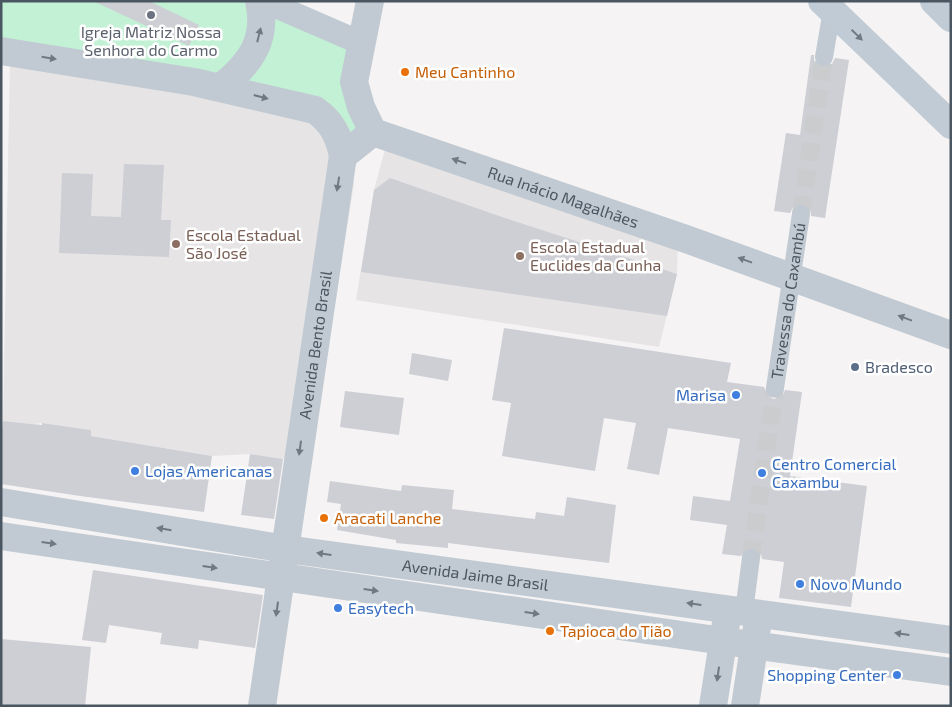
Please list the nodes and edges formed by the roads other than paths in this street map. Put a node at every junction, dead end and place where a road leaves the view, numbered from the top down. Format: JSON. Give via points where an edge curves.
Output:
{"nodes":[{"id":1,"x":259,"y":1,"type":"edge"},
{"id":2,"x":264,"y":1,"type":"edge"},
{"id":3,"x":370,"y":1,"type":"edge"},
{"id":4,"x":934,"y":1,"type":"edge"},
{"id":5,"x":827,"y":6,"type":"edge"},
{"id":6,"x":951,"y":18,"type":"edge"},
{"id":7,"x":361,"y":43,"type":"junction"},
{"id":8,"x":1,"y":51,"type":"edge"},
{"id":9,"x":824,"y":57,"type":"tunnel mouth"},
{"id":10,"x":354,"y":82,"type":"junction"},
{"id":11,"x":221,"y":87,"type":"junction"},
{"id":12,"x":315,"y":110,"type":"junction"},
{"id":13,"x":951,"y":125,"type":"edge"},
{"id":14,"x":373,"y":132,"type":"junction"},
{"id":15,"x":343,"y":156,"type":"junction"},
{"id":16,"x":801,"y":214,"type":"tunnel mouth"},
{"id":17,"x":791,"y":277,"type":"junction"},
{"id":18,"x":951,"y":334,"type":"edge"},
{"id":19,"x":775,"y":388,"type":"tunnel mouth"},
{"id":20,"x":1,"y":502,"type":"edge"},
{"id":21,"x":1,"y":536,"type":"edge"},
{"id":22,"x":286,"y":549,"type":"junction"},
{"id":23,"x":751,"y":558,"type":"tunnel mouth"},
{"id":24,"x":282,"y":577,"type":"junction"},
{"id":25,"x":744,"y":611,"type":"junction"},
{"id":26,"x":951,"y":640,"type":"edge"},
{"id":27,"x":723,"y":641,"type":"junction"},
{"id":28,"x":754,"y":646,"type":"junction"},
{"id":29,"x":951,"y":672,"type":"edge"},
{"id":30,"x":262,"y":706,"type":"edge"},
{"id":31,"x":713,"y":706,"type":"edge"},
{"id":32,"x":745,"y":706,"type":"edge"}],
"edges":[{"from":11,"to":1,"type":"street","one_way":true,"via":[[238,74],[253,55],[261,33]]},
{"from":2,"to":7,"type":"street"},
{"from":3,"to":7,"type":"street"},
{"from":4,"to":6,"type":"main road"},
{"from":5,"to":9,"type":"street"},
{"from":5,"to":13,"type":"main road","one_way":true},
{"from":7,"to":10,"type":"street"},
{"from":8,"to":11,"type":"street","one_way":true},
{"from":10,"to":12,"type":"street","via":[[346,94],[329,108]]},
{"from":10,"to":14,"type":"street"},
{"from":11,"to":12,"type":"street","one_way":true},
{"from":12,"to":15,"type":"street","via":[[333,127]]},
{"from":14,"to":15,"type":"street"},
{"from":17,"to":14,"type":"street","name":"Rua Inácio Magalhães","one_way":true},
{"from":15,"to":22,"type":"street","name":"Avenida Bento Brasil","one_way":true},
{"from":16,"to":17,"type":"street","name":"Travessa do Caxambú"},
{"from":18,"to":17,"type":"street","name":"Rua Inácio Magalhães","one_way":true},
{"from":17,"to":19,"type":"street","name":"Travessa do Caxambú"},
{"from":22,"to":20,"type":"street","name":"Avenida Jaime Brasil","one_way":true},
{"from":21,"to":24,"type":"street","name":"Avenida Jaime Brasil","one_way":true},
{"from":22,"to":24,"type":"street","name":"Avenida Bento Brasil"},
{"from":25,"to":22,"type":"street","name":"Avenida Jaime Brasil","one_way":true},
{"from":23,"to":25,"type":"street"},
{"from":24,"to":27,"type":"street","name":"Avenida Jaime Brasil","one_way":true},
{"from":24,"to":30,"type":"street","name":"Avenida Bento Brasil","one_way":true},
{"from":26,"to":25,"type":"street","name":"Avenida Jaime Brasil","one_way":true},
{"from":25,"to":27,"type":"street"},
{"from":25,"to":28,"type":"street"},
{"from":27,"to":28,"type":"street","name":"Avenida Jaime Brasil"},
{"from":27,"to":31,"type":"street","one_way":true},
{"from":28,"to":29,"type":"street","name":"Avenida Jaime Brasil"},
{"from":28,"to":32,"type":"street"}]}
